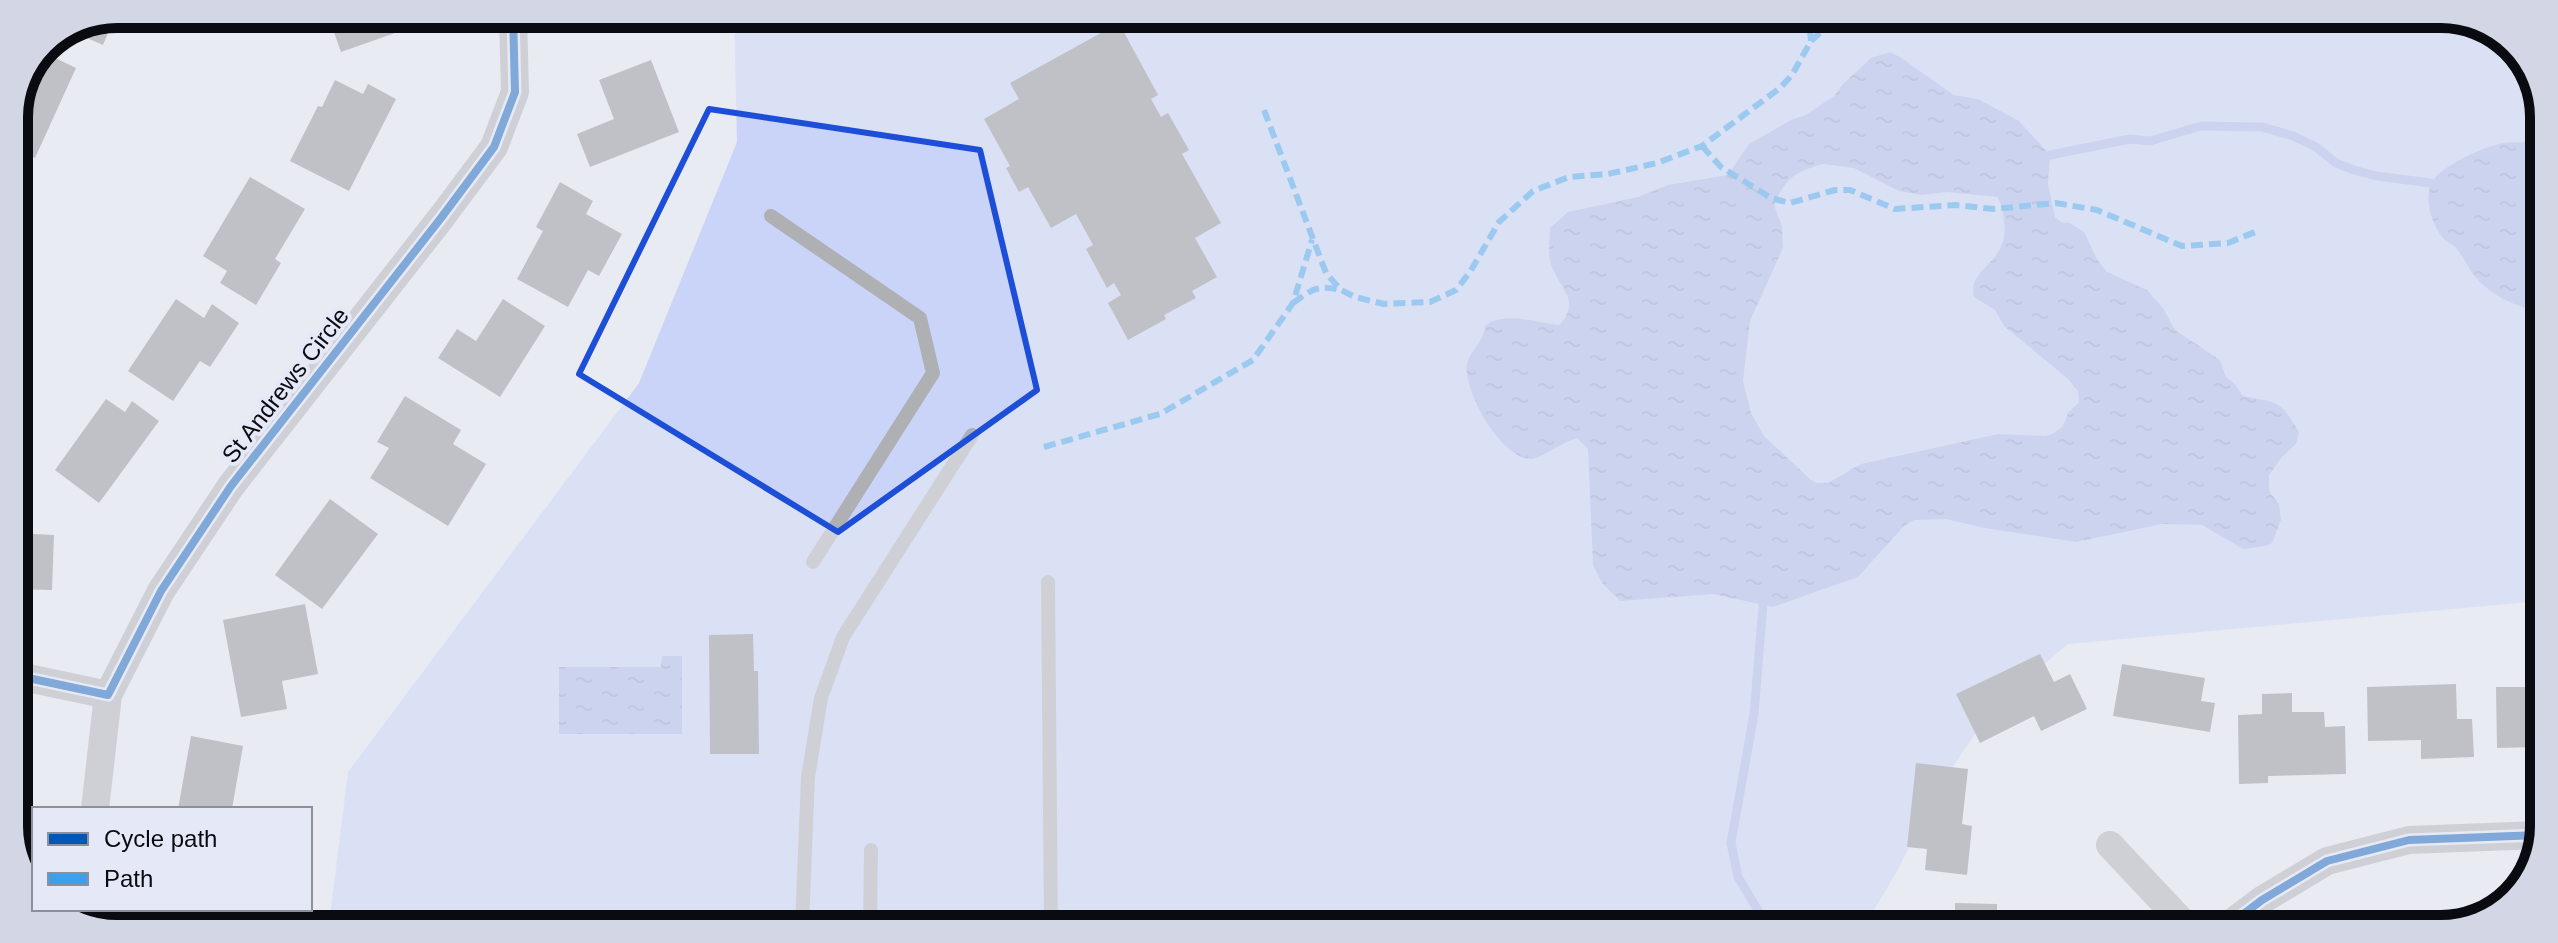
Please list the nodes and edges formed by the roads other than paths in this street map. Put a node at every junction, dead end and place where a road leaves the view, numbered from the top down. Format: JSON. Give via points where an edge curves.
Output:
{"nodes":[{"id":1,"x":513,"y":28,"type":"edge"},
{"id":2,"x":771,"y":216,"type":"dead end"},
{"id":3,"x":972,"y":435,"type":"dead end"},
{"id":4,"x":813,"y":562,"type":"dead end"},
{"id":5,"x":1048,"y":582,"type":"dead end"},
{"id":6,"x":28,"y":678,"type":"edge"},
{"id":7,"x":108,"y":695,"type":"junction"},
{"id":8,"x":95,"y":807,"type":"edge"},
{"id":9,"x":2529,"y":835,"type":"edge"},
{"id":10,"x":2110,"y":845,"type":"dead end"},
{"id":11,"x":871,"y":850,"type":"dead end"},
{"id":12,"x":802,"y":915,"type":"edge"},
{"id":13,"x":870,"y":915,"type":"edge"},
{"id":14,"x":1051,"y":915,"type":"edge"},
{"id":15,"x":2176,"y":915,"type":"edge"},
{"id":16,"x":2242,"y":915,"type":"edge"}],
"edges":[{"from":1,"to":7,"type":"street","name":"St Andrews Circle","via":[[515,92],[494,147],[231,486],[161,591]]},
{"from":2,"to":4,"type":"lane","via":[[920,318],[933,373]]},
{"from":3,"to":12,"type":"lane","via":[[843,637],[821,698],[808,777]]},
{"from":5,"to":14,"type":"lane"},
{"from":6,"to":7,"type":"street"},
{"from":7,"to":8,"type":"street","name":"St Andrews Circle"},
{"from":9,"to":16,"type":"street","via":[[2409,840],[2327,861]]},
{"from":10,"to":15,"type":"street"},
{"from":11,"to":13,"type":"lane"}]}
